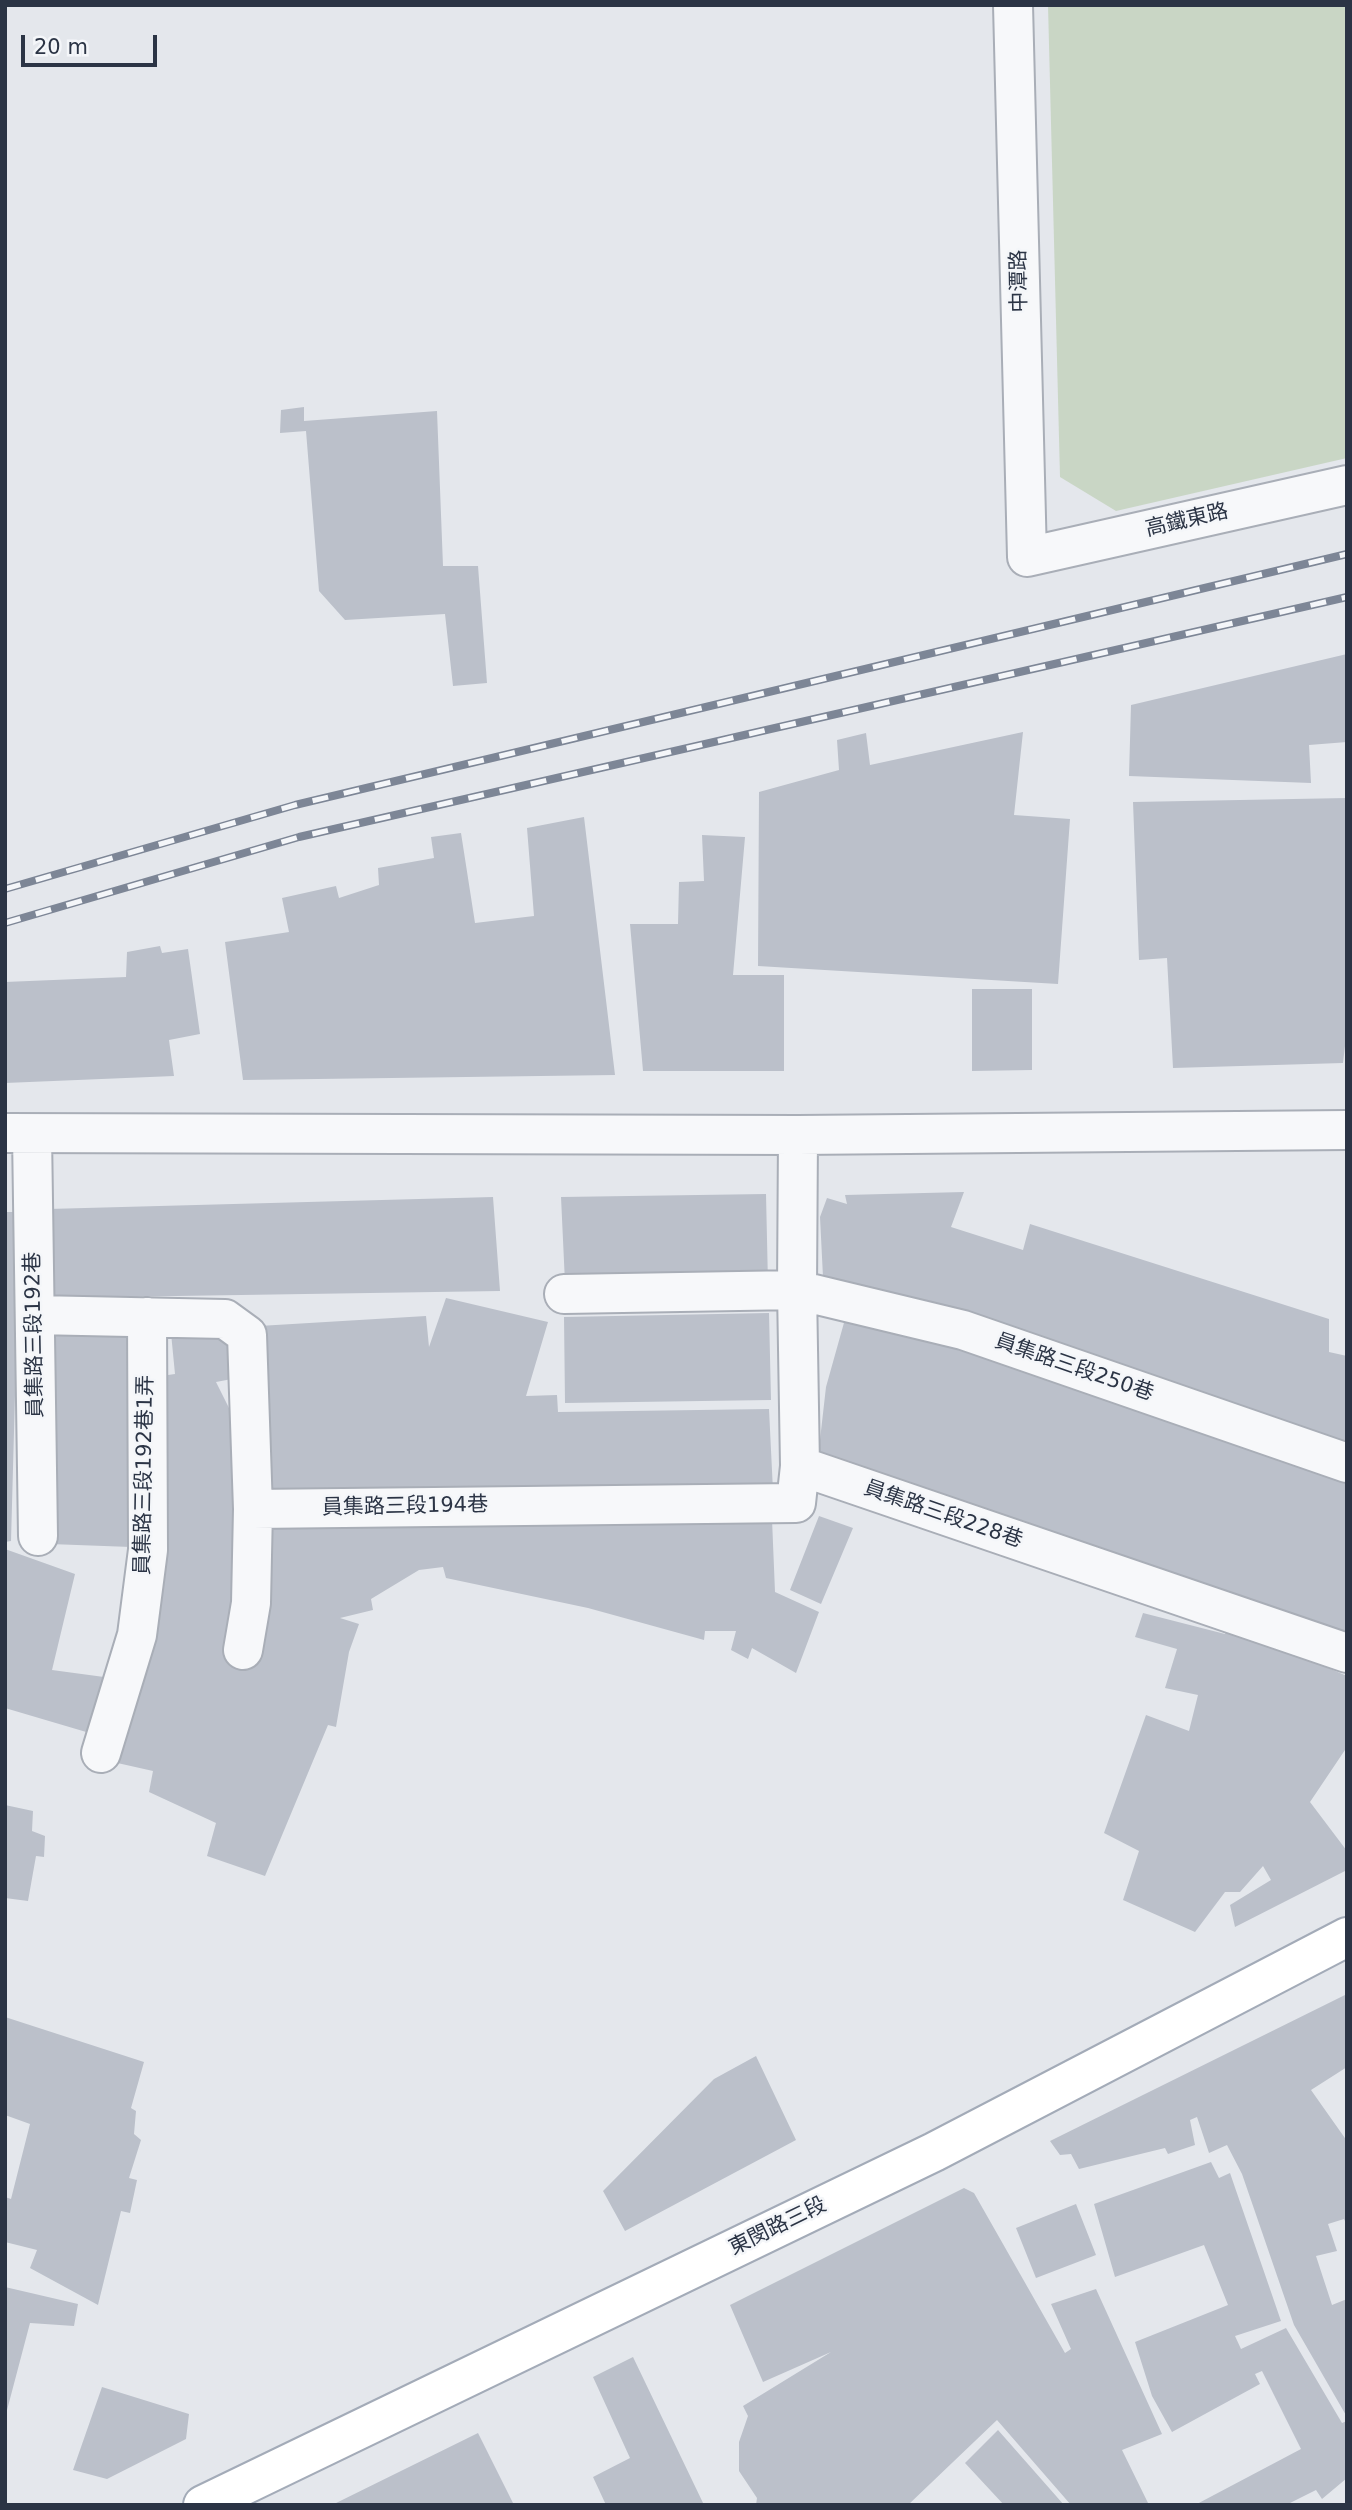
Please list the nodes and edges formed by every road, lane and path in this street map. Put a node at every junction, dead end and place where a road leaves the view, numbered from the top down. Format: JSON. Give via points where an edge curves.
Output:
{"nodes":[{"id":1,"x":1013,"y":5,"type":"edge"},
{"id":2,"x":1347,"y":485,"type":"edge"},
{"id":3,"x":1027,"y":557,"type":"joint"},
{"id":4,"x":1347,"y":1130,"type":"edge"},
{"id":5,"x":18,"y":1134,"type":"edge"},
{"id":6,"x":798,"y":1135,"type":"junction"},
{"id":7,"x":797,"y":1290,"type":"junction"},
{"id":8,"x":564,"y":1294,"type":"dead end"},
{"id":9,"x":35,"y":1315,"type":"junction"},
{"id":10,"x":146,"y":1317,"type":"junction"},
{"id":11,"x":1347,"y":1463,"type":"edge"},
{"id":12,"x":800,"y":1466,"type":"junction"},
{"id":13,"x":253,"y":1509,"type":"junction"},
{"id":14,"x":38,"y":1536,"type":"dead end"},
{"id":15,"x":243,"y":1650,"type":"dead end"},
{"id":16,"x":1347,"y":1653,"type":"edge"},
{"id":17,"x":101,"y":1753,"type":"dead end"},
{"id":18,"x":1347,"y":1937,"type":"edge"},
{"id":19,"x":203,"y":2505,"type":"edge"}],
"edges":[{"from":1,"to":3,"type":"street","name":"中潭路"},
{"from":2,"to":3,"type":"street","name":"高鐵東路"},
{"from":4,"to":6,"type":"street"},
{"from":5,"to":6,"type":"street"},
{"from":5,"to":9,"type":"street","name":"員集路三段192巷"},
{"from":6,"to":7,"type":"street"},
{"from":7,"to":8,"type":"street","name":"員集路三段250巷"},
{"from":7,"to":11,"type":"street","name":"員集路三段250巷","via":[[963,1330]]},
{"from":7,"to":12,"type":"street"},
{"from":9,"to":10,"type":"street"},
{"from":9,"to":14,"type":"street","name":"員集路三段192巷"},
{"from":10,"to":13,"type":"street","via":[[225,1319],[247,1335]]},
{"from":10,"to":17,"type":"street","name":"員集路三段192巷1弄","via":[[148,1550],[137,1635]]},
{"from":12,"to":13,"type":"street","name":"員集路三段194巷","via":[[796,1503]]},
{"from":12,"to":16,"type":"street","name":"員集路三段228巷"},
{"from":13,"to":15,"type":"street","via":[[251,1603]]},
{"from":18,"to":19,"type":"main road","name":"東閔路三段","via":[[934,2152]]}]}
